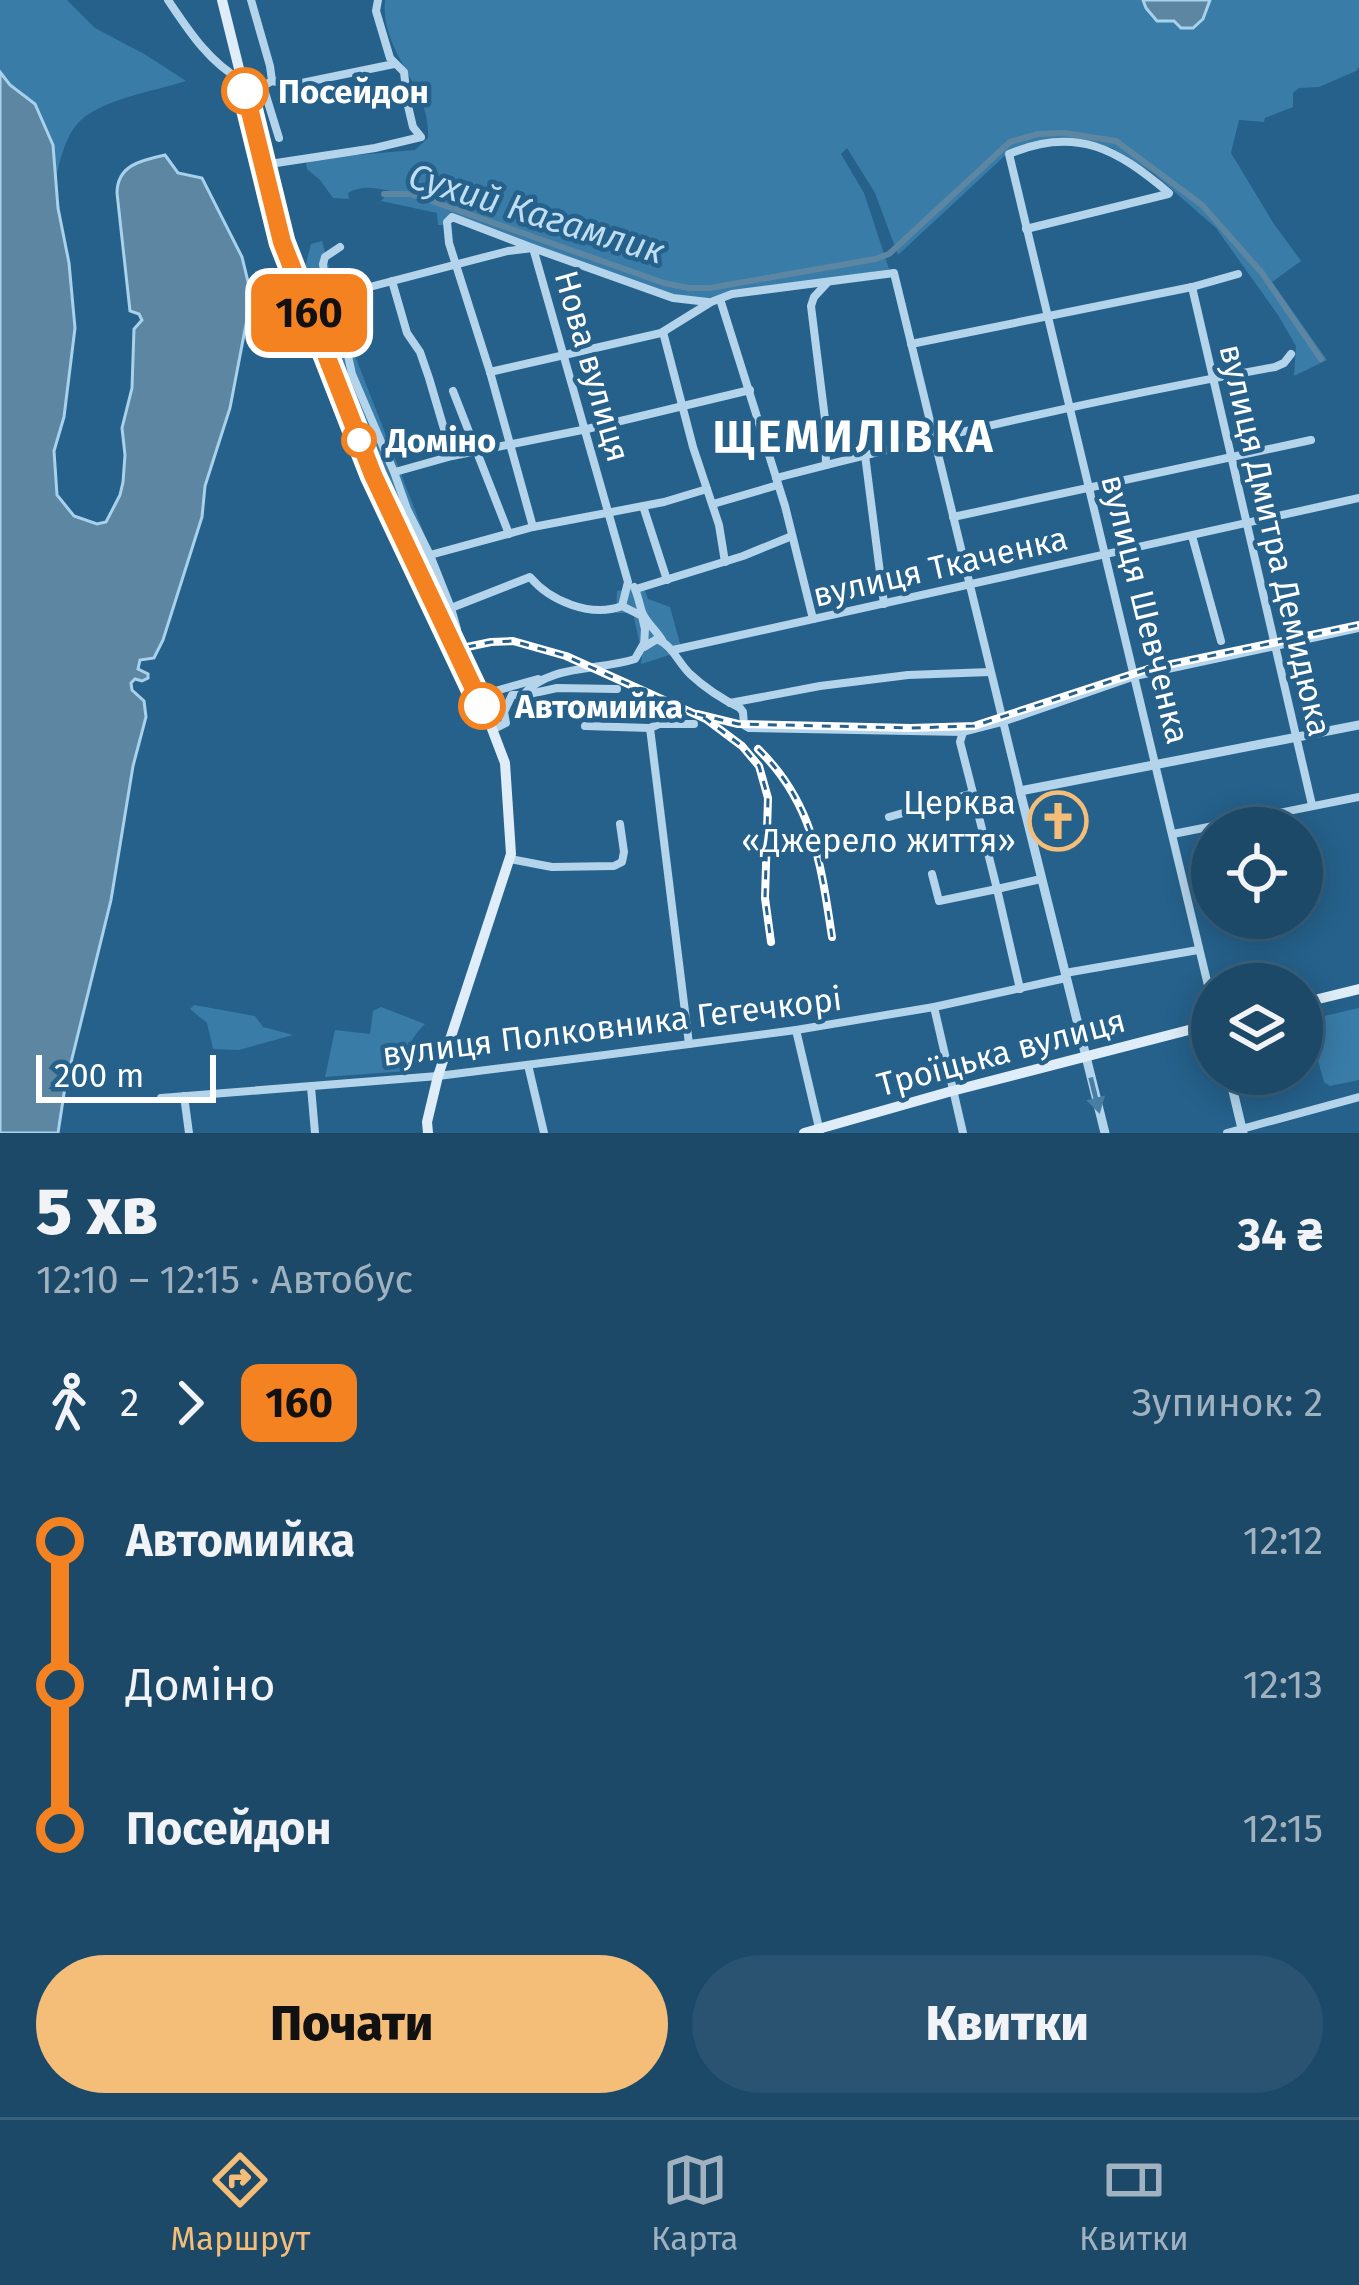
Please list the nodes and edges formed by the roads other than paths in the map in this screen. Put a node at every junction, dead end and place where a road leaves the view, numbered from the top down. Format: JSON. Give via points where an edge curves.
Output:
{"nodes":[{"id":1,"x":168,"y":0,"type":"edge"},
{"id":2,"x":222,"y":0,"type":"edge"},
{"id":3,"x":251,"y":0,"type":"edge"},
{"id":4,"x":378,"y":0,"type":"edge"},
{"id":5,"x":394,"y":64,"type":"junction"},
{"id":6,"x":267,"y":84,"type":"junction"},
{"id":7,"x":244,"y":86,"type":"junction"},
{"id":8,"x":279,"y":138,"type":"dead end"},
{"id":9,"x":263,"y":165,"type":"junction"},
{"id":10,"x":1026,"y":229,"type":"junction"},
{"id":11,"x":340,"y":247,"type":"dead end"},
{"id":12,"x":533,"y":248,"type":"junction"},
{"id":13,"x":457,"y":264,"type":"junction"},
{"id":14,"x":1238,"y":274,"type":"dead end"},
{"id":15,"x":392,"y":281,"type":"junction"},
{"id":16,"x":827,"y":283,"type":"junction"},
{"id":17,"x":1192,"y":287,"type":"junction"},
{"id":18,"x":335,"y":296,"type":"junction"},
{"id":19,"x":716,"y":300,"type":"junction"},
{"id":20,"x":1046,"y":316,"type":"junction"},
{"id":21,"x":663,"y":332,"type":"junction"},
{"id":22,"x":911,"y":344,"type":"junction"},
{"id":23,"x":1291,"y":354,"type":"dead end"},
{"id":24,"x":563,"y":355,"type":"junction"},
{"id":25,"x":490,"y":371,"type":"junction"},
{"id":26,"x":1213,"y":378,"type":"junction"},
{"id":27,"x":750,"y":390,"type":"junction"},
{"id":28,"x":453,"y":391,"type":"dead end"},
{"id":29,"x":684,"y":407,"type":"junction"},
{"id":30,"x":1070,"y":410,"type":"junction"},
{"id":31,"x":586,"y":429,"type":"junction"},
{"id":32,"x":934,"y":440,"type":"junction"},
{"id":33,"x":1311,"y":440,"type":"dead end"},
{"id":34,"x":511,"y":445,"type":"junction"},
{"id":35,"x":478,"y":451,"type":"junction"},
{"id":36,"x":865,"y":455,"type":"junction"},
{"id":37,"x":452,"y":456,"type":"junction"},
{"id":38,"x":1231,"y":456,"type":"junction"},
{"id":39,"x":826,"y":465,"type":"junction"},
{"id":40,"x":394,"y":472,"type":"junction"},
{"id":41,"x":777,"y":482,"type":"junction"},
{"id":42,"x":1089,"y":488,"type":"junction"},
{"id":43,"x":706,"y":489,"type":"junction"},
{"id":44,"x":1359,"y":498,"type":"edge"},
{"id":45,"x":712,"y":504,"type":"junction"},
{"id":46,"x":643,"y":506,"type":"junction"},
{"id":47,"x":610,"y":513,"type":"junction"},
{"id":48,"x":953,"y":518,"type":"junction"},
{"id":49,"x":1246,"y":524,"type":"junction"},
{"id":50,"x":533,"y":527,"type":"junction"},
{"id":51,"x":509,"y":533,"type":"junction"},
{"id":52,"x":792,"y":536,"type":"junction"},
{"id":53,"x":1192,"y":536,"type":"junction"},
{"id":54,"x":1105,"y":554,"type":"junction"},
{"id":55,"x":430,"y":555,"type":"junction"},
{"id":56,"x":725,"y":562,"type":"junction"},
{"id":57,"x":667,"y":580,"type":"junction"},
{"id":58,"x":970,"y":585,"type":"junction"},
{"id":59,"x":632,"y":586,"type":"junction"},
{"id":60,"x":884,"y":604,"type":"junction"},
{"id":61,"x":622,"y":606,"type":"junction"},
{"id":62,"x":452,"y":608,"type":"junction"},
{"id":63,"x":633,"y":609,"type":"junction"},
{"id":64,"x":642,"y":616,"type":"junction"},
{"id":65,"x":813,"y":619,"type":"junction"},
{"id":66,"x":1359,"y":628,"type":"edge"},
{"id":67,"x":662,"y":640,"type":"junction"},
{"id":68,"x":1220,"y":641,"type":"dead end"},
{"id":69,"x":1276,"y":644,"type":"junction"},
{"id":70,"x":644,"y":647,"type":"junction"},
{"id":71,"x":455,"y":650,"type":"junction"},
{"id":72,"x":673,"y":650,"type":"junction"},
{"id":73,"x":990,"y":671,"type":"junction"},
{"id":74,"x":1135,"y":676,"type":"junction"},
{"id":75,"x":540,"y":679,"type":"junction"},
{"id":76,"x":518,"y":684,"type":"junction"},
{"id":77,"x":617,"y":689,"type":"dead end"},
{"id":78,"x":512,"y":695,"type":"junction"},
{"id":79,"x":523,"y":695,"type":"junction"},
{"id":80,"x":477,"y":696,"type":"junction"},
{"id":81,"x":730,"y":703,"type":"junction"},
{"id":82,"x":1002,"y":722,"type":"junction"},
{"id":83,"x":694,"y":724,"type":"dead end"},
{"id":84,"x":1359,"y":724,"type":"edge"},
{"id":85,"x":584,"y":726,"type":"dead end"},
{"id":86,"x":650,"y":728,"type":"junction"},
{"id":87,"x":492,"y":730,"type":"junction"},
{"id":88,"x":963,"y":732,"type":"junction"},
{"id":89,"x":1298,"y":737,"type":"junction"},
{"id":90,"x":1156,"y":765,"type":"junction"},
{"id":91,"x":1020,"y":790,"type":"junction"},
{"id":92,"x":973,"y":793,"type":"junction"},
{"id":93,"x":1359,"y":797,"type":"edge"},
{"id":94,"x":1312,"y":805,"type":"junction"},
{"id":95,"x":889,"y":817,"type":"dead end"},
{"id":96,"x":620,"y":824,"type":"dead end"},
{"id":97,"x":1173,"y":833,"type":"junction"},
{"id":98,"x":510,"y":859,"type":"junction"},
{"id":99,"x":932,"y":874,"type":"dead end"},
{"id":100,"x":1041,"y":878,"type":"junction"},
{"id":101,"x":997,"y":889,"type":"junction"},
{"id":102,"x":1198,"y":950,"type":"junction"},
{"id":103,"x":1202,"y":963,"type":"edge"},
{"id":104,"x":1066,"y":976,"type":"junction"},
{"id":105,"x":1020,"y":989,"type":"junction"},
{"id":106,"x":1359,"y":989,"type":"edge"},
{"id":107,"x":1323,"y":998,"type":"edge"},
{"id":108,"x":934,"y":1007,"type":"junction"},
{"id":109,"x":796,"y":1030,"type":"junction"},
{"id":110,"x":1191,"y":1030,"type":"edge"},
{"id":111,"x":689,"y":1044,"type":"junction"},
{"id":112,"x":1086,"y":1058,"type":"junction"},
{"id":113,"x":528,"y":1065,"type":"junction"},
{"id":114,"x":438,"y":1076,"type":"junction"},
{"id":115,"x":310,"y":1087,"type":"junction"},
{"id":116,"x":952,"y":1091,"type":"junction"},
{"id":117,"x":1234,"y":1095,"type":"edge"},
{"id":118,"x":184,"y":1096,"type":"junction"},
{"id":119,"x":1359,"y":1097,"type":"edge"},
{"id":120,"x":161,"y":1098,"type":"dead end"},
{"id":121,"x":820,"y":1131,"type":"edge"},
{"id":122,"x":1242,"y":1131,"type":"edge"},
{"id":123,"x":188,"y":1133,"type":"edge"},
{"id":124,"x":315,"y":1133,"type":"edge"},
{"id":125,"x":428,"y":1133,"type":"edge"},
{"id":126,"x":544,"y":1133,"type":"edge"},
{"id":127,"x":804,"y":1133,"type":"edge"},
{"id":128,"x":963,"y":1133,"type":"edge"},
{"id":129,"x":1105,"y":1133,"type":"edge"},
{"id":130,"x":1227,"y":1133,"type":"edge"}],
"edges":[{"from":1,"to":7,"type":"street","via":[[194,39]]},
{"from":2,"to":7,"type":"main road"},
{"from":3,"to":6,"type":"street","via":[[270,66]]},
{"from":4,"to":5,"type":"street"},
{"from":5,"to":6,"type":"street"},
{"from":5,"to":9,"type":"street","via":[[404,72],[421,137]]},
{"from":6,"to":7,"type":"street"},
{"from":6,"to":8,"type":"street"},
{"from":7,"to":9,"type":"main road"},
{"from":9,"to":71,"type":"main road","via":[[282,242],[353,426]]},
{"from":10,"to":10,"type":"street","name":"вулиця Шевченка","via":[[1169,194],[1107,148],[1027,146],[1009,154]]},
{"from":10,"to":20,"type":"street","name":"вулиця Шевченка"},
{"from":11,"to":18,"type":"street","via":[[323,264]]},
{"from":12,"to":13,"type":"street"},
{"from":12,"to":13,"type":"street","name":"Нова вулиця","via":[[452,218],[446,231]]},
{"from":12,"to":19,"type":"street","via":[[673,298]]},
{"from":12,"to":24,"type":"street","name":"Нова вулиця"},
{"from":13,"to":15,"type":"street"},
{"from":13,"to":25,"type":"street"},
{"from":14,"to":17,"type":"street"},
{"from":15,"to":18,"type":"street"},
{"from":15,"to":37,"type":"street"},
{"from":16,"to":19,"type":"street"},
{"from":16,"to":22,"type":"street","via":[[894,273]]},
{"from":16,"to":39,"type":"street","via":[[811,306]]},
{"from":17,"to":20,"type":"street"},
{"from":17,"to":26,"type":"street","name":"вулиця Дмитра Демидюка"},
{"from":18,"to":40,"type":"street","via":[[352,374]]},
{"from":19,"to":21,"type":"street"},
{"from":19,"to":27,"type":"street"},
{"from":20,"to":22,"type":"street"},
{"from":20,"to":30,"type":"street","name":"вулиця Шевченка"},
{"from":21,"to":24,"type":"street"},
{"from":21,"to":29,"type":"street"},
{"from":22,"to":32,"type":"street"},
{"from":23,"to":26,"type":"street","via":[[1275,367]]},
{"from":24,"to":25,"type":"street"},
{"from":24,"to":31,"type":"street","name":"Нова вулиця"},
{"from":25,"to":34,"type":"street"},
{"from":26,"to":30,"type":"street"},
{"from":26,"to":38,"type":"street","name":"вулиця Дмитра Демидюка"},
{"from":27,"to":29,"type":"street"},
{"from":27,"to":41,"type":"street"},
{"from":28,"to":35,"type":"street"},
{"from":29,"to":31,"type":"street"},
{"from":29,"to":43,"type":"street"},
{"from":30,"to":32,"type":"street"},
{"from":30,"to":42,"type":"street","name":"вулиця Шевченка"},
{"from":31,"to":34,"type":"street"},
{"from":31,"to":47,"type":"street","name":"Нова вулиця"},
{"from":32,"to":36,"type":"street"},
{"from":32,"to":48,"type":"street"},
{"from":33,"to":38,"type":"street"},
{"from":34,"to":35,"type":"street"},
{"from":34,"to":50,"type":"street"},
{"from":35,"to":37,"type":"street"},
{"from":35,"to":51,"type":"street"},
{"from":36,"to":39,"type":"street"},
{"from":36,"to":60,"type":"street"},
{"from":37,"to":40,"type":"street"},
{"from":38,"to":42,"type":"street"},
{"from":38,"to":49,"type":"street","name":"вулиця Дмитра Демидюка"},
{"from":39,"to":41,"type":"street"},
{"from":40,"to":55,"type":"street"},
{"from":41,"to":45,"type":"street"},
{"from":41,"to":52,"type":"street"},
{"from":42,"to":48,"type":"street"},
{"from":42,"to":54,"type":"street","name":"вулиця Шевченка"},
{"from":43,"to":45,"type":"street"},
{"from":43,"to":46,"type":"street"},
{"from":44,"to":49,"type":"street","name":"вулиця Ткаченка"},
{"from":45,"to":56,"type":"street"},
{"from":46,"to":47,"type":"street"},
{"from":46,"to":57,"type":"street"},
{"from":47,"to":50,"type":"street"},
{"from":47,"to":59,"type":"street","name":"Нова вулиця"},
{"from":48,"to":58,"type":"street"},
{"from":49,"to":53,"type":"street","name":"вулиця Ткаченка"},
{"from":49,"to":69,"type":"street","name":"вулиця Дмитра Демидюка"},
{"from":50,"to":51,"type":"street"},
{"from":51,"to":55,"type":"street"},
{"from":52,"to":56,"type":"street"},
{"from":52,"to":65,"type":"street"},
{"from":53,"to":54,"type":"street","name":"вулиця Ткаченка"},
{"from":53,"to":68,"type":"street"},
{"from":54,"to":58,"type":"street","name":"вулиця Ткаченка"},
{"from":54,"to":74,"type":"street","name":"вулиця Шевченка"},
{"from":55,"to":62,"type":"street"},
{"from":56,"to":57,"type":"street"},
{"from":57,"to":59,"type":"street"},
{"from":58,"to":60,"type":"street","name":"вулиця Ткаченка"},
{"from":58,"to":73,"type":"street"},
{"from":59,"to":61,"type":"street","name":"Нова вулиця"},
{"from":59,"to":64,"type":"street","name":"Нова вулиця"},
{"from":60,"to":65,"type":"street","name":"вулиця Ткаченка"},
{"from":61,"to":62,"type":"street","via":[[572,605],[530,578]]},
{"from":61,"to":63,"type":"street","name":"Нова вулиця"},
{"from":62,"to":71,"type":"street"},
{"from":63,"to":64,"type":"street","name":"Нова вулиця"},
{"from":63,"to":70,"type":"street"},
{"from":64,"to":67,"type":"street","name":"Нова вулиця"},
{"from":64,"to":70,"type":"street","name":"Нова вулиця"},
{"from":65,"to":72,"type":"street","name":"вулиця Ткаченка"},
{"from":66,"to":69,"type":"street"},
{"from":67,"to":70,"type":"street"},
{"from":67,"to":72,"type":"street","name":"Нова вулиця"},
{"from":69,"to":74,"type":"street"},
{"from":69,"to":89,"type":"street","name":"вулиця Дмитра Демидюка"},
{"from":70,"to":75,"type":"street","via":[[624,662]]},
{"from":71,"to":80,"type":"main road"},
{"from":72,"to":81,"type":"street","name":"Нова вулиця","via":[[691,675]]},
{"from":73,"to":81,"type":"street","via":[[908,675]]},
{"from":73,"to":82,"type":"street"},
{"from":74,"to":82,"type":"street"},
{"from":74,"to":90,"type":"street","name":"вулиця Шевченка"},
{"from":75,"to":76,"type":"street"},
{"from":75,"to":79,"type":"street"},
{"from":76,"to":78,"type":"street"},
{"from":76,"to":80,"type":"street"},
{"from":77,"to":79,"type":"street"},
{"from":78,"to":79,"type":"street"},
{"from":78,"to":87,"type":"street","via":[[506,723]]},
{"from":80,"to":87,"type":"main road"},
{"from":81,"to":88,"type":"street","name":"Нова вулиця","via":[[749,728]]},
{"from":82,"to":88,"type":"street"},
{"from":82,"to":91,"type":"street"},
{"from":83,"to":86,"type":"street"},
{"from":84,"to":89,"type":"street"},
{"from":85,"to":86,"type":"street"},
{"from":86,"to":111,"type":"street"},
{"from":87,"to":98,"type":"main road","via":[[505,763]]},
{"from":88,"to":92,"type":"street"},
{"from":89,"to":90,"type":"street"},
{"from":89,"to":94,"type":"street","name":"вулиця Дмитра Демидюка"},
{"from":90,"to":91,"type":"street"},
{"from":90,"to":97,"type":"street","name":"вулиця Шевченка"},
{"from":91,"to":100,"type":"street"},
{"from":92,"to":95,"type":"street"},
{"from":92,"to":101,"type":"street"},
{"from":93,"to":94,"type":"street"},
{"from":94,"to":97,"type":"street"},
{"from":96,"to":98,"type":"street","via":[[624,852],[614,866]]},
{"from":97,"to":102,"type":"street","name":"вулиця Шевченка"},
{"from":98,"to":114,"type":"main road"},
{"from":99,"to":101,"type":"street","via":[[939,901]]},
{"from":100,"to":101,"type":"street"},
{"from":100,"to":104,"type":"street"},
{"from":101,"to":105,"type":"street"},
{"from":102,"to":103,"type":"street","name":"вулиця Шевченка"},
{"from":102,"to":104,"type":"street","name":"вулиця Полковника Гегечкорі"},
{"from":104,"to":105,"type":"street","name":"вулиця Полковника Гегечкорі"},
{"from":104,"to":112,"type":"street"},
{"from":105,"to":108,"type":"street","name":"вулиця Полковника Гегечкорі"},
{"from":106,"to":107,"type":"main road"},
{"from":108,"to":109,"type":"street","name":"вулиця Полковника Гегечкорі"},
{"from":108,"to":116,"type":"street"},
{"from":109,"to":111,"type":"street","name":"вулиця Полковника Гегечкорі"},
{"from":109,"to":121,"type":"street"},
{"from":110,"to":112,"type":"main road","name":"Троїцька вулиця"},
{"from":111,"to":113,"type":"street","name":"вулиця Полковника Гегечкорі"},
{"from":112,"to":116,"type":"main road","name":"Троїцька вулиця"},
{"from":112,"to":129,"type":"street","one_way":true},
{"from":113,"to":114,"type":"street","name":"вулиця Полковника Гегечкорі"},
{"from":113,"to":126,"type":"street"},
{"from":114,"to":115,"type":"street","name":"вулиця Полковника Гегечкорі"},
{"from":114,"to":125,"type":"main road"},
{"from":115,"to":118,"type":"street","name":"вулиця Полковника Гегечкорі"},
{"from":115,"to":124,"type":"street"},
{"from":116,"to":121,"type":"main road","name":"Троїцька вулиця"},
{"from":116,"to":128,"type":"street"},
{"from":117,"to":122,"type":"street"},
{"from":118,"to":120,"type":"street","name":"вулиця Полковника Гегечкорі"},
{"from":118,"to":123,"type":"street"},
{"from":119,"to":122,"type":"street"},
{"from":121,"to":127,"type":"main road","name":"Троїцька вулиця"},
{"from":122,"to":130,"type":"street"}]}
